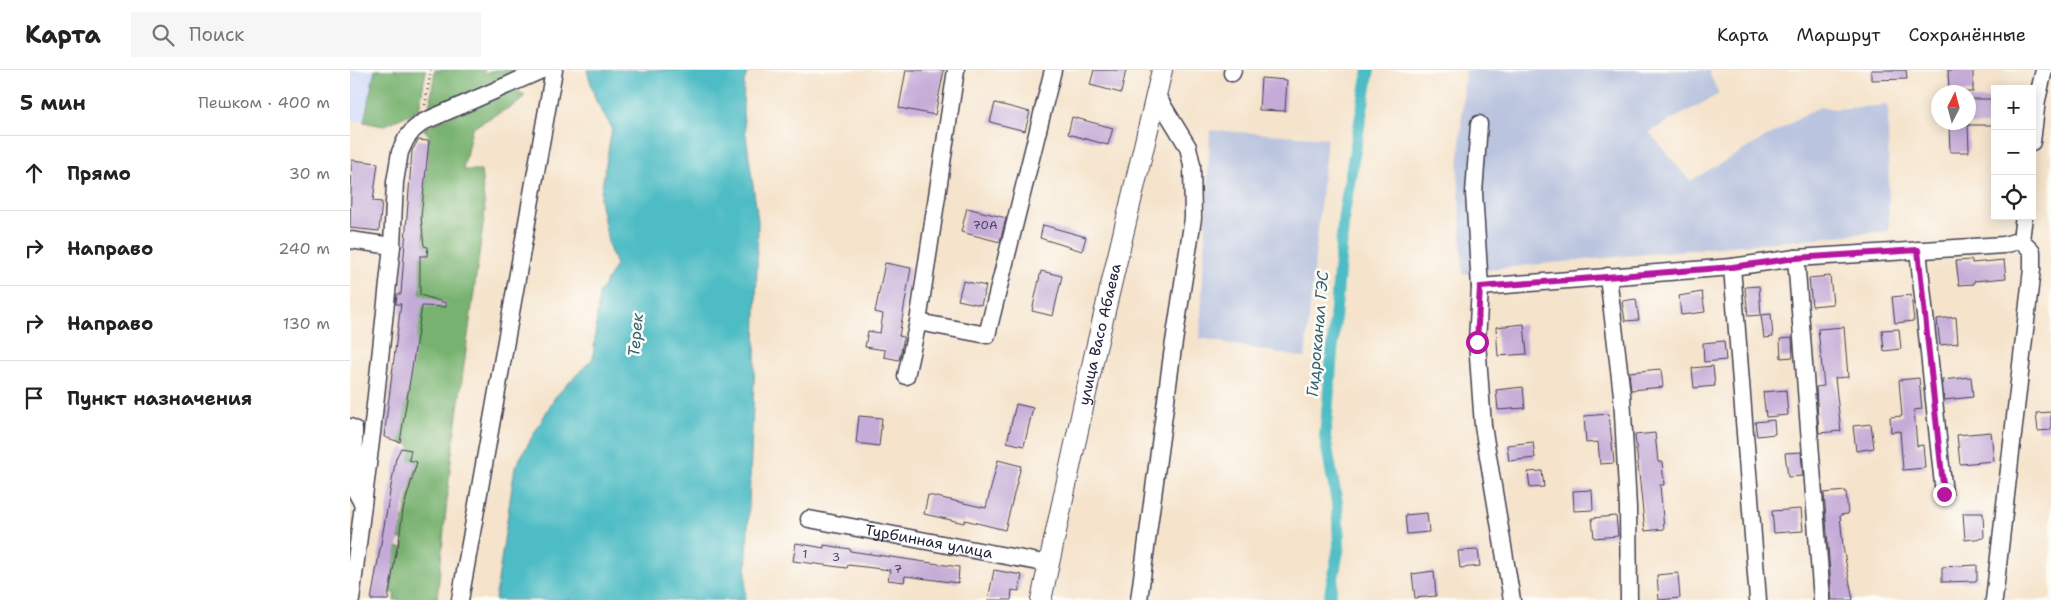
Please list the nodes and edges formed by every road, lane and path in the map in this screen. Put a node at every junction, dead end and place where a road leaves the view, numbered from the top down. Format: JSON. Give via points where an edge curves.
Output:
{"nodes":[{"id":1,"x":431,"y":70,"type":"edge"},
{"id":2,"x":542,"y":70,"type":"edge"},
{"id":3,"x":554,"y":70,"type":"edge"},
{"id":4,"x":956,"y":70,"type":"edge"},
{"id":5,"x":1053,"y":70,"type":"edge"},
{"id":6,"x":1162,"y":70,"type":"edge"},
{"id":7,"x":2044,"y":70,"type":"edge"},
{"id":8,"x":1157,"y":96,"type":"junction"},
{"id":9,"x":423,"y":122,"type":"junction"},
{"id":10,"x":1479,"y":124,"type":"dead end"},
{"id":11,"x":2033,"y":130,"type":"edge"},
{"id":12,"x":2024,"y":220,"type":"edge"},
{"id":13,"x":350,"y":240,"type":"edge"},
{"id":14,"x":2021,"y":240,"type":"junction"},
{"id":15,"x":392,"y":246,"type":"junction"},
{"id":16,"x":1918,"y":250,"type":"junction"},
{"id":17,"x":1796,"y":258,"type":"junction"},
{"id":18,"x":1732,"y":267,"type":"junction"},
{"id":19,"x":1608,"y":276,"type":"junction"},
{"id":20,"x":1480,"y":287,"type":"junction"},
{"id":21,"x":918,"y":322,"type":"junction"},
{"id":22,"x":906,"y":376,"type":"dead end"},
{"id":23,"x":350,"y":427,"type":"edge"},
{"id":24,"x":1944,"y":494,"type":"dead end"},
{"id":25,"x":363,"y":505,"type":"junction"},
{"id":26,"x":810,"y":519,"type":"dead end"},
{"id":27,"x":1049,"y":564,"type":"junction"},
{"id":28,"x":351,"y":600,"type":"edge"},
{"id":29,"x":460,"y":600,"type":"edge"},
{"id":30,"x":1041,"y":600,"type":"edge"},
{"id":31,"x":1139,"y":600,"type":"edge"},
{"id":32,"x":1512,"y":600,"type":"edge"},
{"id":33,"x":1629,"y":600,"type":"edge"},
{"id":34,"x":1758,"y":600,"type":"edge"},
{"id":35,"x":1822,"y":600,"type":"edge"},
{"id":36,"x":1994,"y":600,"type":"edge"}],
"edges":[{"from":1,"to":9,"type":"path"},
{"from":2,"to":9,"type":"street"},
{"from":3,"to":29,"type":"street"},
{"from":4,"to":21,"type":"street"},
{"from":5,"to":21,"type":"street","via":[[987,335]]},
{"from":6,"to":8,"type":"main road","name":"улица Васо Абаева"},
{"from":7,"to":11,"type":"street"},
{"from":8,"to":27,"type":"main road","name":"улица Васо Абаева","via":[[1090,375]]},
{"from":8,"to":31,"type":"street","via":[[1188,147],[1192,165],[1193,218]]},
{"from":9,"to":15,"type":"street","via":[[412,130],[400,152]]},
{"from":10,"to":20,"type":"street","via":[[1474,193]]},
{"from":12,"to":14,"type":"street"},
{"from":13,"to":15,"type":"street"},
{"from":14,"to":16,"type":"street","via":[[2004,245]]},
{"from":14,"to":36,"type":"street","via":[[2032,251],[2032,269]]},
{"from":15,"to":25,"type":"street"},
{"from":16,"to":17,"type":"street"},
{"from":16,"to":24,"type":"street"},
{"from":17,"to":18,"type":"street"},
{"from":17,"to":35,"type":"street"},
{"from":18,"to":19,"type":"street"},
{"from":18,"to":34,"type":"street"},
{"from":19,"to":20,"type":"street"},
{"from":19,"to":33,"type":"street","via":[[1622,395]]},
{"from":20,"to":32,"type":"street","via":[[1477,342],[1483,426]]},
{"from":21,"to":22,"type":"street"},
{"from":23,"to":25,"type":"street","via":[[354,429],[354,488]]},
{"from":25,"to":28,"type":"street"},
{"from":26,"to":27,"type":"street","name":"Турбинная улица"},
{"from":27,"to":30,"type":"main road","name":"улица Васо Абаева"}]}
